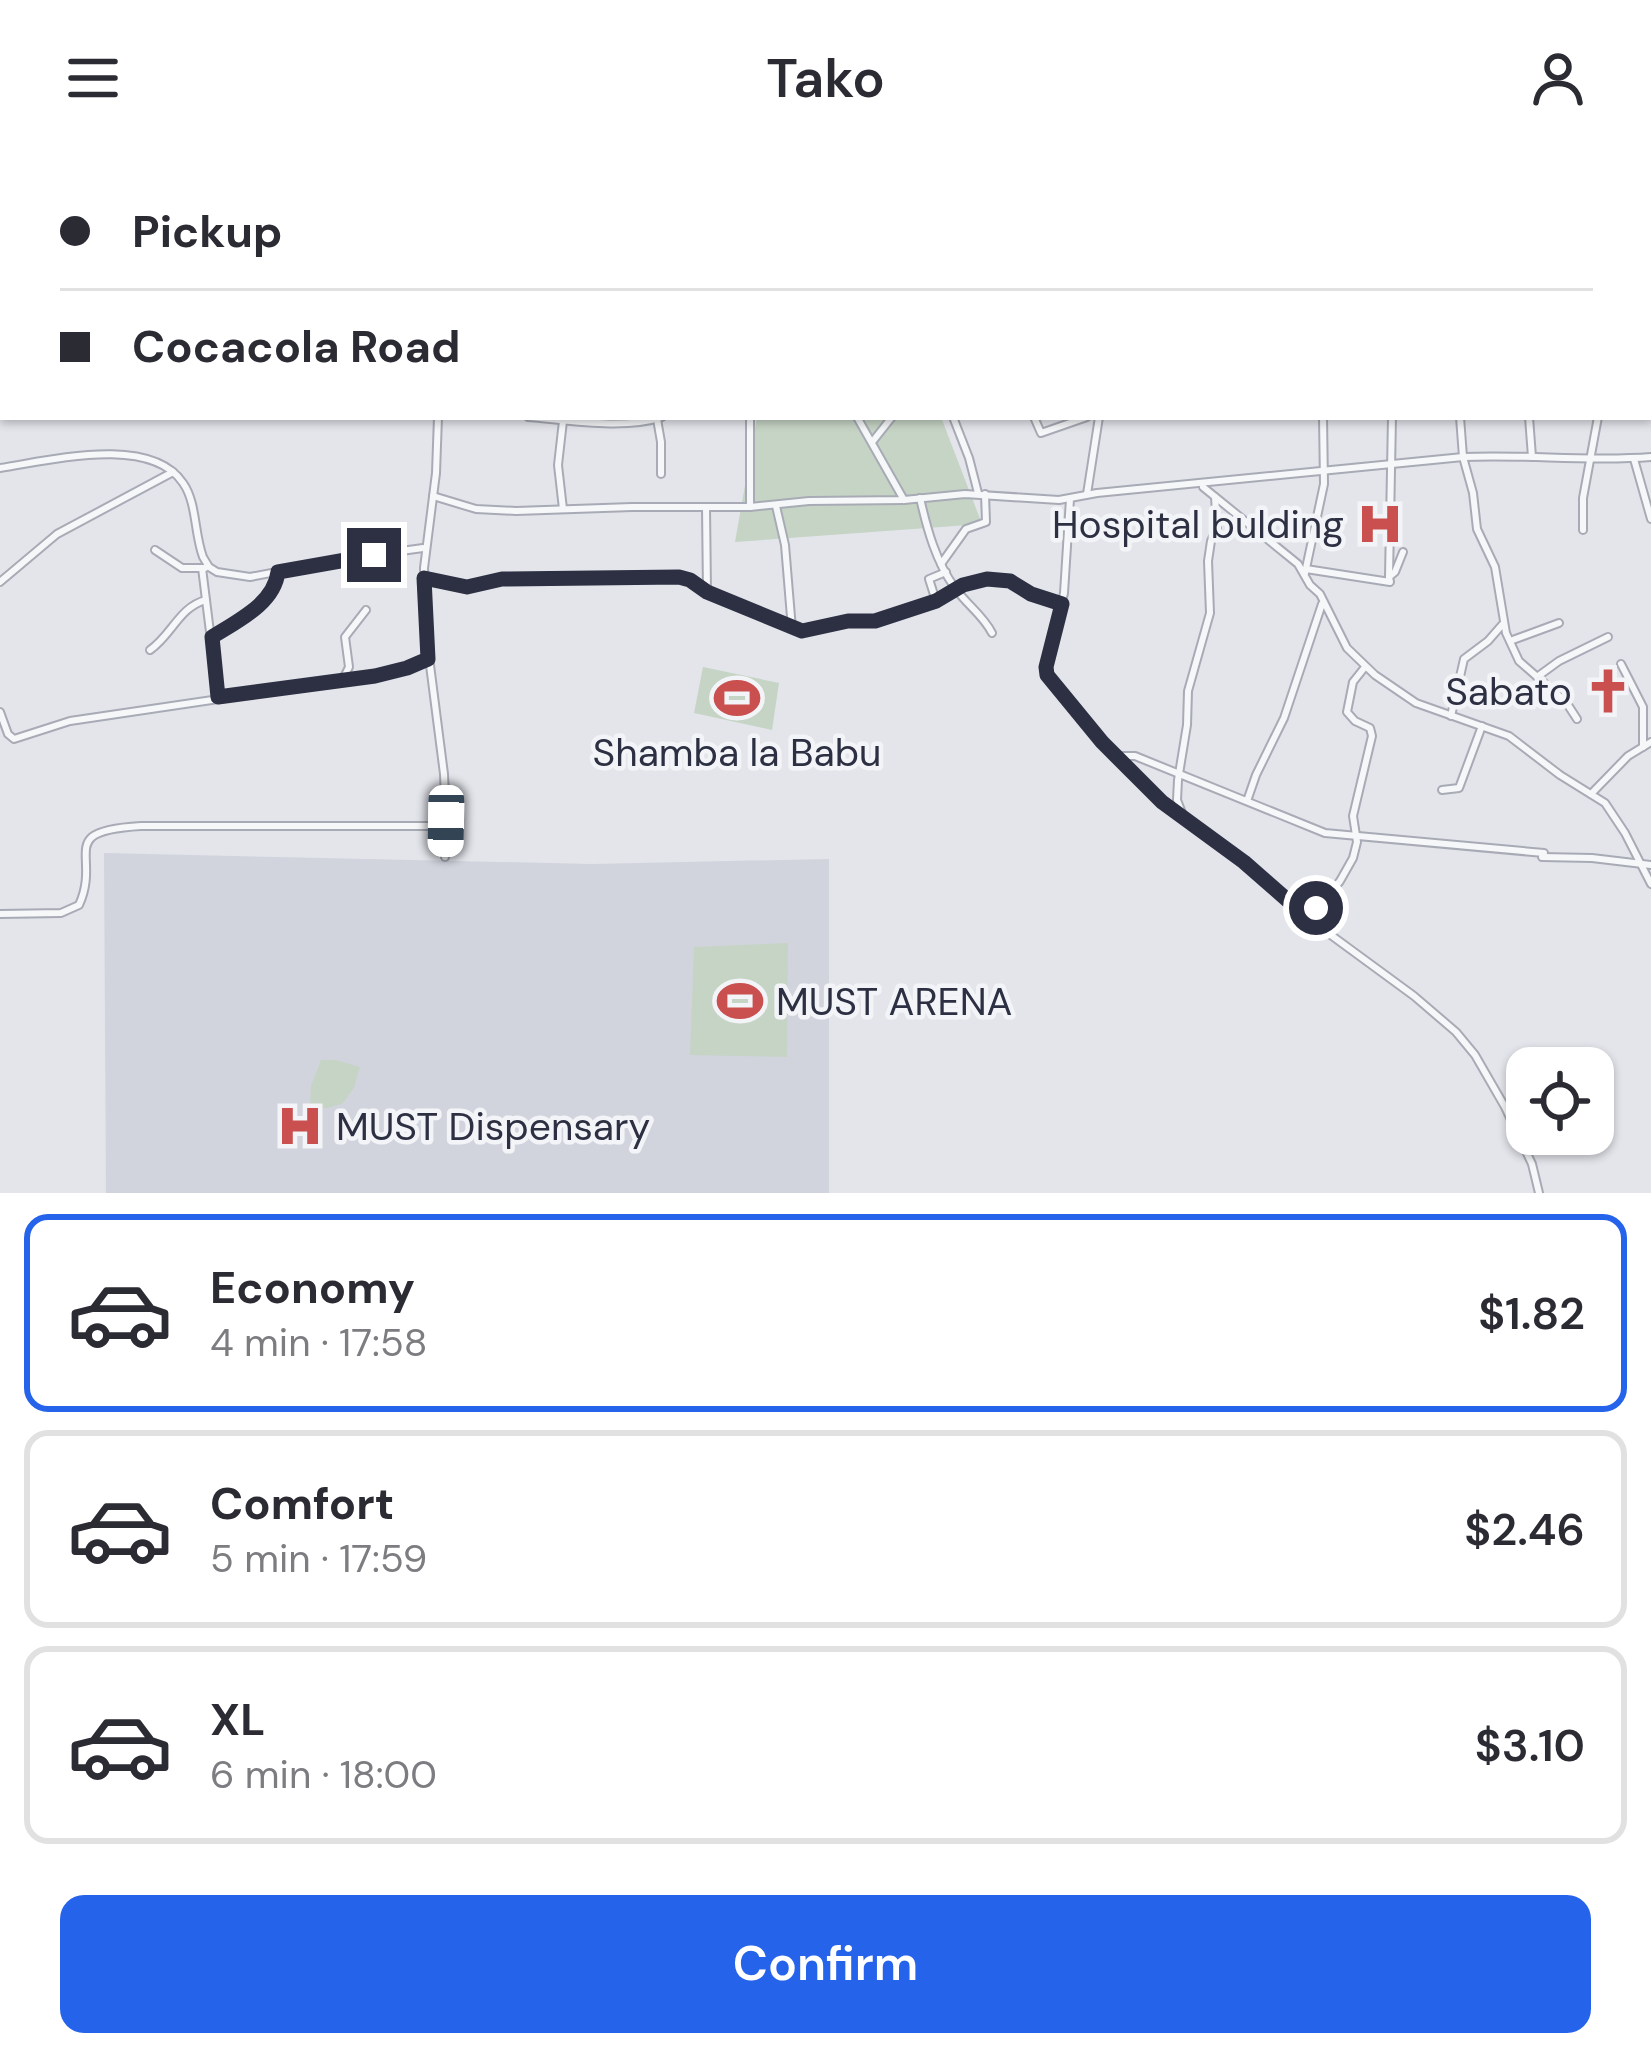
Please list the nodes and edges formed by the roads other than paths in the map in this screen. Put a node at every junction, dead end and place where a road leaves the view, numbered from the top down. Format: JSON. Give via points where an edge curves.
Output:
{"nodes":[{"id":1,"x":438,"y":420,"type":"edge"},
{"id":2,"x":563,"y":420,"type":"edge"},
{"id":3,"x":602,"y":420,"type":"edge"},
{"id":4,"x":650,"y":420,"type":"edge"},
{"id":5,"x":659,"y":420,"type":"edge"},
{"id":6,"x":750,"y":420,"type":"edge"},
{"id":7,"x":859,"y":420,"type":"edge"},
{"id":8,"x":890,"y":420,"type":"edge"},
{"id":9,"x":954,"y":420,"type":"edge"},
{"id":10,"x":1035,"y":420,"type":"edge"},
{"id":11,"x":1078,"y":420,"type":"edge"},
{"id":12,"x":1099,"y":420,"type":"edge"},
{"id":13,"x":1323,"y":420,"type":"edge"},
{"id":14,"x":1392,"y":420,"type":"edge"},
{"id":15,"x":1460,"y":420,"type":"edge"},
{"id":16,"x":1529,"y":420,"type":"edge"},
{"id":17,"x":1597,"y":420,"type":"edge"},
{"id":18,"x":873,"y":441,"type":"junction"},
{"id":19,"x":1463,"y":457,"type":"junction"},
{"id":20,"x":1532,"y":457,"type":"junction"},
{"id":21,"x":1651,"y":458,"type":"edge"},
{"id":22,"x":1634,"y":459,"type":"junction"},
{"id":23,"x":1589,"y":461,"type":"junction"},
{"id":24,"x":1390,"y":466,"type":"junction"},
{"id":25,"x":0,"y":468,"type":"edge"},
{"id":26,"x":173,"y":472,"type":"junction"},
{"id":27,"x":1325,"y":472,"type":"junction"},
{"id":28,"x":661,"y":474,"type":"dead end"},
{"id":29,"x":1216,"y":483,"type":"junction"},
{"id":30,"x":1200,"y":485,"type":"junction"},
{"id":31,"x":982,"y":494,"type":"junction"},
{"id":32,"x":1087,"y":494,"type":"junction"},
{"id":33,"x":433,"y":496,"type":"junction"},
{"id":34,"x":1215,"y":497,"type":"junction"},
{"id":35,"x":920,"y":498,"type":"junction"},
{"id":36,"x":1070,"y":499,"type":"junction"},
{"id":37,"x":904,"y":500,"type":"junction"},
{"id":38,"x":776,"y":506,"type":"junction"},
{"id":39,"x":706,"y":507,"type":"junction"},
{"id":40,"x":750,"y":507,"type":"junction"},
{"id":41,"x":563,"y":510,"type":"junction"},
{"id":42,"x":1651,"y":519,"type":"edge"},
{"id":43,"x":1583,"y":530,"type":"dead end"},
{"id":44,"x":424,"y":548,"type":"junction"},
{"id":45,"x":155,"y":550,"type":"dead end"},
{"id":46,"x":1403,"y":552,"type":"dead end"},
{"id":47,"x":205,"y":567,"type":"junction"},
{"id":48,"x":943,"y":568,"type":"junction"},
{"id":49,"x":278,"y":572,"type":"junction"},
{"id":50,"x":1305,"y":572,"type":"junction"},
{"id":51,"x":1389,"y":577,"type":"junction"},
{"id":52,"x":424,"y":578,"type":"junction"},
{"id":53,"x":0,"y":582,"type":"edge"},
{"id":54,"x":955,"y":588,"type":"junction"},
{"id":55,"x":707,"y":592,"type":"junction"},
{"id":56,"x":206,"y":600,"type":"junction"},
{"id":57,"x":936,"y":601,"type":"junction"},
{"id":58,"x":1323,"y":601,"type":"junction"},
{"id":59,"x":1062,"y":604,"type":"junction"},
{"id":60,"x":366,"y":610,"type":"dead end"},
{"id":61,"x":1559,"y":623,"type":"dead end"},
{"id":62,"x":1503,"y":624,"type":"junction"},
{"id":63,"x":792,"y":629,"type":"junction"},
{"id":64,"x":992,"y":633,"type":"dead end"},
{"id":65,"x":212,"y":637,"type":"junction"},
{"id":66,"x":1607,"y":637,"type":"dead end"},
{"id":67,"x":1510,"y":640,"type":"junction"},
{"id":68,"x":150,"y":650,"type":"dead end"},
{"id":69,"x":428,"y":659,"type":"junction"},
{"id":70,"x":1621,"y":664,"type":"dead end"},
{"id":71,"x":1365,"y":667,"type":"junction"},
{"id":72,"x":1538,"y":677,"type":"junction"},
{"id":73,"x":341,"y":680,"type":"junction"},
{"id":74,"x":218,"y":697,"type":"junction"},
{"id":75,"x":0,"y":712,"type":"edge"},
{"id":76,"x":1450,"y":716,"type":"junction"},
{"id":77,"x":1577,"y":719,"type":"dead end"},
{"id":78,"x":1483,"y":726,"type":"junction"},
{"id":79,"x":1647,"y":745,"type":"edge"},
{"id":80,"x":1118,"y":756,"type":"junction"},
{"id":81,"x":1179,"y":773,"type":"junction"},
{"id":82,"x":1442,"y":790,"type":"dead end"},
{"id":83,"x":1591,"y":794,"type":"junction"},
{"id":84,"x":1247,"y":801,"type":"junction"},
{"id":85,"x":446,"y":821,"type":"junction"},
{"id":86,"x":1186,"y":821,"type":"junction"},
{"id":87,"x":1356,"y":836,"type":"junction"},
{"id":88,"x":445,"y":857,"type":"dead end"},
{"id":89,"x":1651,"y":865,"type":"edge"},
{"id":90,"x":1641,"y":866,"type":"junction"},
{"id":91,"x":1651,"y":884,"type":"edge"},
{"id":92,"x":0,"y":914,"type":"edge"},
{"id":93,"x":1309,"y":919,"type":"junction"},
{"id":94,"x":1539,"y":1193,"type":"edge"}],
"edges":[{"from":1,"to":33,"type":"street"},
{"from":2,"to":41,"type":"street"},
{"from":3,"to":4,"type":"street"},
{"from":5,"to":28,"type":"street"},
{"from":6,"to":40,"type":"street"},
{"from":7,"to":18,"type":"street"},
{"from":8,"to":18,"type":"street"},
{"from":9,"to":31,"type":"street"},
{"from":10,"to":11,"type":"street","via":[[1040,433]]},
{"from":12,"to":32,"type":"street"},
{"from":13,"to":27,"type":"street"},
{"from":14,"to":24,"type":"street"},
{"from":15,"to":19,"type":"street"},
{"from":16,"to":20,"type":"street"},
{"from":17,"to":23,"type":"street"},
{"from":18,"to":37,"type":"street"},
{"from":19,"to":20,"type":"street"},
{"from":19,"to":24,"type":"street"},
{"from":19,"to":62,"type":"street"},
{"from":20,"to":23,"type":"street"},
{"from":21,"to":22,"type":"street"},
{"from":22,"to":23,"type":"street"},
{"from":22,"to":42,"type":"street"},
{"from":23,"to":43,"type":"street"},
{"from":24,"to":27,"type":"street"},
{"from":24,"to":51,"type":"street"},
{"from":25,"to":26,"type":"street","via":[[124,455]]},
{"from":26,"to":47,"type":"street","via":[[190,497]]},
{"from":26,"to":53,"type":"street","via":[[57,534]]},
{"from":27,"to":29,"type":"street"},
{"from":27,"to":50,"type":"street"},
{"from":29,"to":30,"type":"street"},
{"from":29,"to":34,"type":"street"},
{"from":30,"to":32,"type":"street"},
{"from":30,"to":34,"type":"street"},
{"from":31,"to":35,"type":"street"},
{"from":31,"to":36,"type":"street"},
{"from":31,"to":48,"type":"street","via":[[986,522],[965,530]]},
{"from":32,"to":36,"type":"street"},
{"from":33,"to":41,"type":"street","via":[[490,510]]},
{"from":33,"to":44,"type":"street"},
{"from":34,"to":50,"type":"street"},
{"from":34,"to":81,"type":"street","via":[[1210,613],[1188,691]]},
{"from":35,"to":37,"type":"street"},
{"from":35,"to":48,"type":"street"},
{"from":36,"to":59,"type":"street"},
{"from":37,"to":38,"type":"street"},
{"from":38,"to":40,"type":"street"},
{"from":38,"to":63,"type":"street"},
{"from":39,"to":40,"type":"street"},
{"from":39,"to":41,"type":"street"},
{"from":39,"to":55,"type":"street"},
{"from":44,"to":49,"type":"street"},
{"from":44,"to":52,"type":"street"},
{"from":45,"to":47,"type":"street","via":[[182,568]]},
{"from":46,"to":51,"type":"street"},
{"from":47,"to":49,"type":"street","via":[[238,577]]},
{"from":47,"to":56,"type":"street"},
{"from":48,"to":54,"type":"street"},
{"from":48,"to":57,"type":"street","via":[[929,579]]},
{"from":49,"to":65,"type":"street","via":[[266,598]]},
{"from":50,"to":51,"type":"street"},
{"from":50,"to":58,"type":"street"},
{"from":52,"to":55,"type":"street","via":[[467,587],[502,579],[669,576]]},
{"from":52,"to":69,"type":"street"},
{"from":54,"to":57,"type":"street"},
{"from":54,"to":59,"type":"street","via":[[1004,580]]},
{"from":54,"to":64,"type":"street"},
{"from":55,"to":63,"type":"street"},
{"from":56,"to":65,"type":"street"},
{"from":56,"to":68,"type":"street","via":[[189,607]]},
{"from":57,"to":63,"type":"street","via":[[875,621]]},
{"from":58,"to":71,"type":"street"},
{"from":58,"to":84,"type":"street"},
{"from":59,"to":80,"type":"street","via":[[1047,675]]},
{"from":60,"to":73,"type":"street","via":[[345,638],[349,667]]},
{"from":61,"to":67,"type":"street"},
{"from":62,"to":67,"type":"street"},
{"from":62,"to":76,"type":"street","via":[[1463,658]]},
{"from":65,"to":74,"type":"street"},
{"from":66,"to":72,"type":"street"},
{"from":67,"to":72,"type":"street","via":[[1519,662]]},
{"from":69,"to":73,"type":"street"},
{"from":69,"to":85,"type":"street"},
{"from":70,"to":79,"type":"street","via":[[1643,707]]},
{"from":71,"to":76,"type":"street","via":[[1405,697]]},
{"from":71,"to":87,"type":"street","via":[[1347,712],[1372,732],[1353,815]]},
{"from":72,"to":77,"type":"street"},
{"from":73,"to":74,"type":"street"},
{"from":74,"to":75,"type":"street","via":[[70,721],[14,739]]},
{"from":76,"to":78,"type":"street"},
{"from":78,"to":82,"type":"street","via":[[1459,788]]},
{"from":78,"to":83,"type":"street"},
{"from":79,"to":83,"type":"street"},
{"from":80,"to":81,"type":"street"},
{"from":80,"to":86,"type":"street"},
{"from":81,"to":84,"type":"street"},
{"from":81,"to":86,"type":"street"},
{"from":83,"to":90,"type":"street","via":[[1611,810]]},
{"from":84,"to":87,"type":"street","via":[[1318,831]]},
{"from":85,"to":88,"type":"street"},
{"from":85,"to":92,"type":"street","via":[[108,829],[86,844],[79,905]]},
{"from":86,"to":93,"type":"street"},
{"from":87,"to":90,"type":"street"},
{"from":87,"to":93,"type":"street","via":[[1349,868]]},
{"from":89,"to":90,"type":"street"},
{"from":90,"to":91,"type":"street"},
{"from":93,"to":94,"type":"street","via":[[1441,1017],[1475,1055],[1522,1139]]}]}
